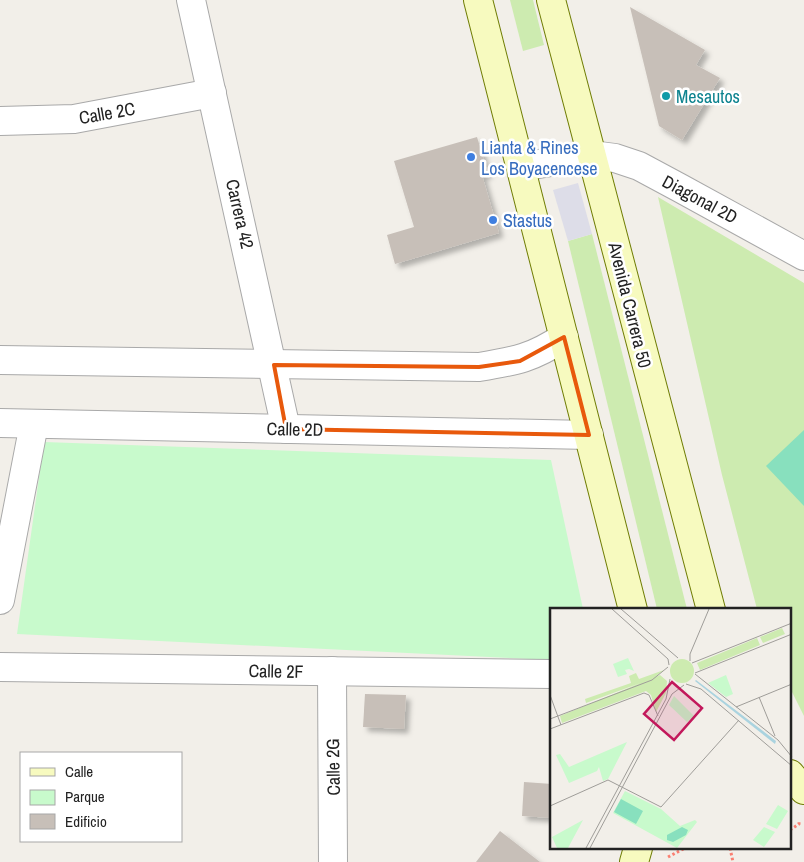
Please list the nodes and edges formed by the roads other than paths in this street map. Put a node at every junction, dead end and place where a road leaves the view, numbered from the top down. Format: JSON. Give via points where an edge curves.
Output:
{"nodes":[{"id":1,"x":191,"y":0,"type":"edge"},
{"id":2,"x":478,"y":0,"type":"edge"},
{"id":3,"x":551,"y":0,"type":"edge"},
{"id":4,"x":212,"y":93,"type":"junction"},
{"id":5,"x":0,"y":122,"type":"edge"},
{"id":6,"x":592,"y":154,"type":"junction"},
{"id":7,"x":521,"y":167,"type":"junction"},
{"id":8,"x":804,"y":256,"type":"edge"},
{"id":9,"x":564,"y":337,"type":"junction"},
{"id":10,"x":0,"y":360,"type":"edge"},
{"id":11,"x":274,"y":365,"type":"junction"},
{"id":12,"x":0,"y":423,"type":"edge"},
{"id":13,"x":34,"y":424,"type":"junction"},
{"id":14,"x":286,"y":429,"type":"junction"},
{"id":15,"x":589,"y":435,"type":"junction"},
{"id":16,"x":0,"y":600,"type":"edge"},
{"id":17,"x":632,"y":608,"type":"edge"},
{"id":18,"x":709,"y":608,"type":"edge"},
{"id":19,"x":0,"y":667,"type":"edge"},
{"id":20,"x":332,"y":672,"type":"junction"},
{"id":21,"x":550,"y":674,"type":"edge"},
{"id":22,"x":792,"y":776,"type":"edge"},
{"id":23,"x":804,"y":790,"type":"edge"},
{"id":24,"x":334,"y":862,"type":"edge"}],
"edges":[{"from":1,"to":4,"type":"street","name":"Carrera 42"},
{"from":2,"to":7,"type":"main road"},
{"from":3,"to":6,"type":"main road","name":"Avenida Carrera 50"},
{"from":4,"to":5,"type":"street","name":"Calle 2C","via":[[74,119]]},
{"from":4,"to":11,"type":"street","name":"Carrera 42"},
{"from":6,"to":7,"type":"street"},
{"from":6,"to":8,"type":"street","name":"Diagonal 2D","via":[[638,166]]},
{"from":6,"to":18,"type":"main road","name":"Avenida Carrera 50"},
{"from":7,"to":9,"type":"main road"},
{"from":9,"to":11,"type":"street","via":[[540,353],[520,361],[479,367]]},
{"from":9,"to":15,"type":"main road"},
{"from":10,"to":11,"type":"street"},
{"from":11,"to":14,"type":"street","name":"Carrera 42"},
{"from":12,"to":13,"type":"street","name":"Calle 2D"},
{"from":13,"to":14,"type":"street","name":"Calle 2D"},
{"from":13,"to":16,"type":"street"},
{"from":14,"to":15,"type":"street","name":"Calle 2D"},
{"from":15,"to":17,"type":"main road"},
{"from":19,"to":20,"type":"street","name":"Calle 2F"},
{"from":20,"to":21,"type":"street","name":"Calle 2F"},
{"from":20,"to":24,"type":"street","name":"Calle 2G"},
{"from":22,"to":23,"type":"main road"}]}
